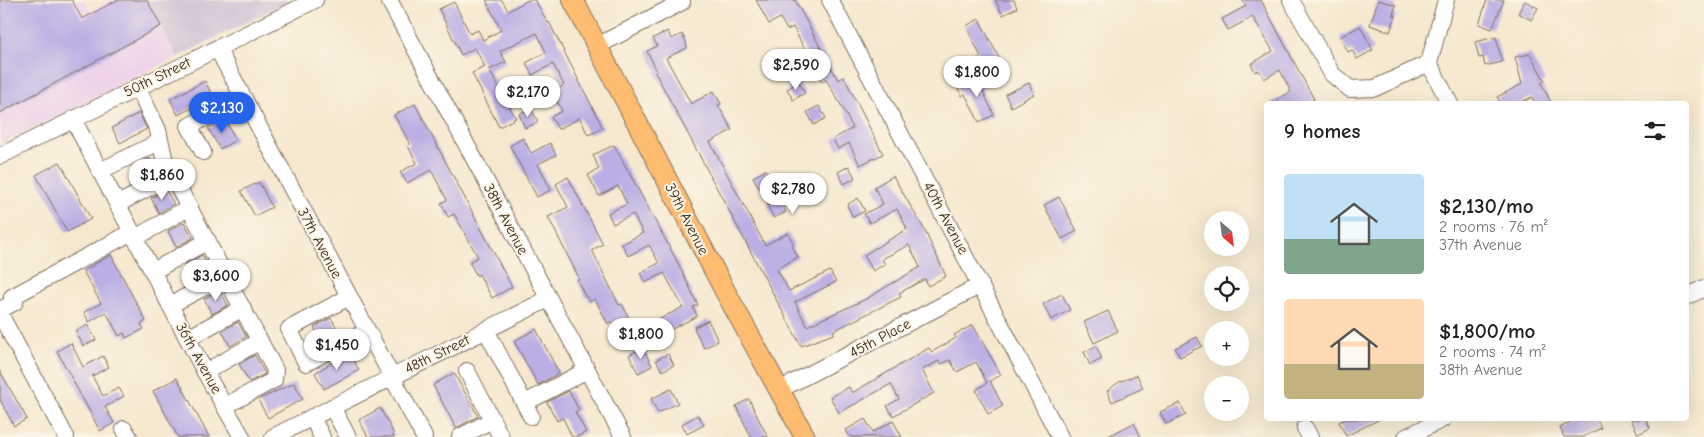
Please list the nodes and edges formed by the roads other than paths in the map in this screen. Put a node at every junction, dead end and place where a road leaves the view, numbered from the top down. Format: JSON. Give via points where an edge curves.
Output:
{"nodes":[{"id":1,"x":315,"y":0,"type":"edge"},
{"id":2,"x":388,"y":0,"type":"edge"},
{"id":3,"x":573,"y":0,"type":"edge"},
{"id":4,"x":830,"y":0,"type":"edge"},
{"id":5,"x":1291,"y":0,"type":"edge"},
{"id":6,"x":1446,"y":0,"type":"edge"},
{"id":7,"x":682,"y":2,"type":"dead end"},
{"id":8,"x":597,"y":46,"type":"junction"},
{"id":9,"x":217,"y":48,"type":"junction"},
{"id":10,"x":1429,"y":63,"type":"junction"},
{"id":11,"x":137,"y":88,"type":"junction"},
{"id":12,"x":244,"y":98,"type":"junction"},
{"id":13,"x":1448,"y":101,"type":"edge"},
{"id":14,"x":73,"y":119,"type":"junction"},
{"id":15,"x":159,"y":142,"type":"junction"},
{"id":16,"x":203,"y":152,"type":"dead end"},
{"id":17,"x":0,"y":156,"type":"edge"},
{"id":18,"x":100,"y":171,"type":"junction"},
{"id":19,"x":173,"y":175,"type":"junction"},
{"id":20,"x":118,"y":204,"type":"junction"},
{"id":21,"x":190,"y":207,"type":"junction"},
{"id":22,"x":134,"y":235,"type":"junction"},
{"id":23,"x":208,"y":241,"type":"junction"},
{"id":24,"x":152,"y":271,"type":"junction"},
{"id":25,"x":226,"y":276,"type":"junction"},
{"id":26,"x":981,"y":285,"type":"junction"},
{"id":27,"x":1704,"y":288,"type":"edge"},
{"id":28,"x":1689,"y":296,"type":"edge"},
{"id":29,"x":349,"y":297,"type":"junction"},
{"id":30,"x":548,"y":299,"type":"junction"},
{"id":31,"x":170,"y":305,"type":"junction"},
{"id":32,"x":243,"y":308,"type":"junction"},
{"id":33,"x":0,"y":312,"type":"edge"},
{"id":34,"x":486,"y":330,"type":"junction"},
{"id":35,"x":367,"y":331,"type":"junction"},
{"id":36,"x":188,"y":338,"type":"junction"},
{"id":37,"x":260,"y":341,"type":"junction"},
{"id":38,"x":587,"y":370,"type":"junction"},
{"id":39,"x":467,"y":371,"type":"dead end"},
{"id":40,"x":205,"y":372,"type":"junction"},
{"id":41,"x":391,"y":377,"type":"junction"},
{"id":42,"x":779,"y":390,"type":"junction"},
{"id":43,"x":225,"y":406,"type":"junction"},
{"id":44,"x":332,"y":407,"type":"junction"},
{"id":45,"x":312,"y":417,"type":"junction"},
{"id":46,"x":492,"y":420,"type":"junction"},
{"id":47,"x":1439,"y":421,"type":"edge"},
{"id":48,"x":66,"y":437,"type":"edge"},
{"id":49,"x":242,"y":437,"type":"edge"},
{"id":50,"x":273,"y":437,"type":"edge"},
{"id":51,"x":322,"y":437,"type":"edge"},
{"id":52,"x":348,"y":437,"type":"edge"},
{"id":53,"x":424,"y":437,"type":"edge"},
{"id":54,"x":460,"y":437,"type":"edge"},
{"id":55,"x":501,"y":437,"type":"edge"},
{"id":56,"x":623,"y":437,"type":"edge"},
{"id":57,"x":805,"y":437,"type":"edge"},
{"id":58,"x":1060,"y":437,"type":"edge"},
{"id":59,"x":1406,"y":437,"type":"edge"}],
"edges":[{"from":1,"to":9,"type":"street","name":"50th Street"},
{"from":2,"to":30,"type":"street","name":"38th Avenue"},
{"from":3,"to":8,"type":"main road","name":"39th Avenue"},
{"from":4,"to":26,"type":"street","name":"40th Avenue"},
{"from":5,"to":10,"type":"street","via":[[1332,74],[1350,89],[1375,88]]},
{"from":6,"to":10,"type":"street"},
{"from":7,"to":8,"type":"street"},
{"from":8,"to":42,"type":"main road","name":"39th Avenue"},
{"from":9,"to":11,"type":"street","name":"50th Street"},
{"from":9,"to":12,"type":"street","name":"37th Avenue"},
{"from":10,"to":13,"type":"street"},
{"from":11,"to":14,"type":"street","name":"50th Street"},
{"from":11,"to":15,"type":"street","via":[[158,130]]},
{"from":12,"to":16,"type":"street","via":[[189,126]]},
{"from":12,"to":29,"type":"street","name":"37th Avenue"},
{"from":14,"to":17,"type":"street","name":"50th Street"},
{"from":14,"to":18,"type":"street","name":"36th Avenue"},
{"from":15,"to":18,"type":"street"},
{"from":15,"to":19,"type":"street"},
{"from":18,"to":20,"type":"street","name":"36th Avenue"},
{"from":19,"to":20,"type":"street"},
{"from":19,"to":21,"type":"street"},
{"from":20,"to":22,"type":"street","name":"36th Avenue"},
{"from":21,"to":22,"type":"street"},
{"from":21,"to":23,"type":"street"},
{"from":22,"to":24,"type":"street","name":"36th Avenue"},
{"from":22,"to":33,"type":"street","via":[[12,297],[15,302]]},
{"from":23,"to":24,"type":"street"},
{"from":23,"to":25,"type":"street"},
{"from":24,"to":31,"type":"street","name":"36th Avenue"},
{"from":25,"to":31,"type":"street"},
{"from":25,"to":32,"type":"street"},
{"from":26,"to":42,"type":"street","name":"45th Place"},
{"from":26,"to":58,"type":"street","name":"40th Avenue"},
{"from":27,"to":28,"type":"street"},
{"from":29,"to":35,"type":"street","name":"37th Avenue"},
{"from":29,"to":35,"type":"street","via":[[289,330],[306,363]]},
{"from":30,"to":34,"type":"street","name":"48th Street"},
{"from":30,"to":38,"type":"street","name":"38th Avenue"},
{"from":31,"to":36,"type":"street","name":"36th Avenue"},
{"from":32,"to":36,"type":"street"},
{"from":32,"to":37,"type":"street"},
{"from":33,"to":48,"type":"street"},
{"from":34,"to":38,"type":"street","via":[[528,409]]},
{"from":34,"to":41,"type":"street","name":"48th Street"},
{"from":35,"to":41,"type":"street","name":"37th Avenue"},
{"from":36,"to":40,"type":"street","name":"36th Avenue"},
{"from":37,"to":40,"type":"street"},
{"from":37,"to":43,"type":"street","via":[[275,370],[274,380]]},
{"from":38,"to":56,"type":"street","name":"38th Avenue"},
{"from":39,"to":46,"type":"street"},
{"from":40,"to":43,"type":"street","name":"36th Avenue"},
{"from":41,"to":44,"type":"street","name":"48th Street"},
{"from":41,"to":53,"type":"street","name":"37th Avenue"},
{"from":42,"to":57,"type":"main road","name":"39th Avenue"},
{"from":43,"to":49,"type":"street","name":"36th Avenue"},
{"from":44,"to":45,"type":"street","name":"48th Street"},
{"from":44,"to":52,"type":"street"},
{"from":45,"to":50,"type":"street","name":"48th Street"},
{"from":45,"to":51,"type":"street"},
{"from":46,"to":54,"type":"street"},
{"from":46,"to":55,"type":"street"},
{"from":47,"to":59,"type":"street"}]}
